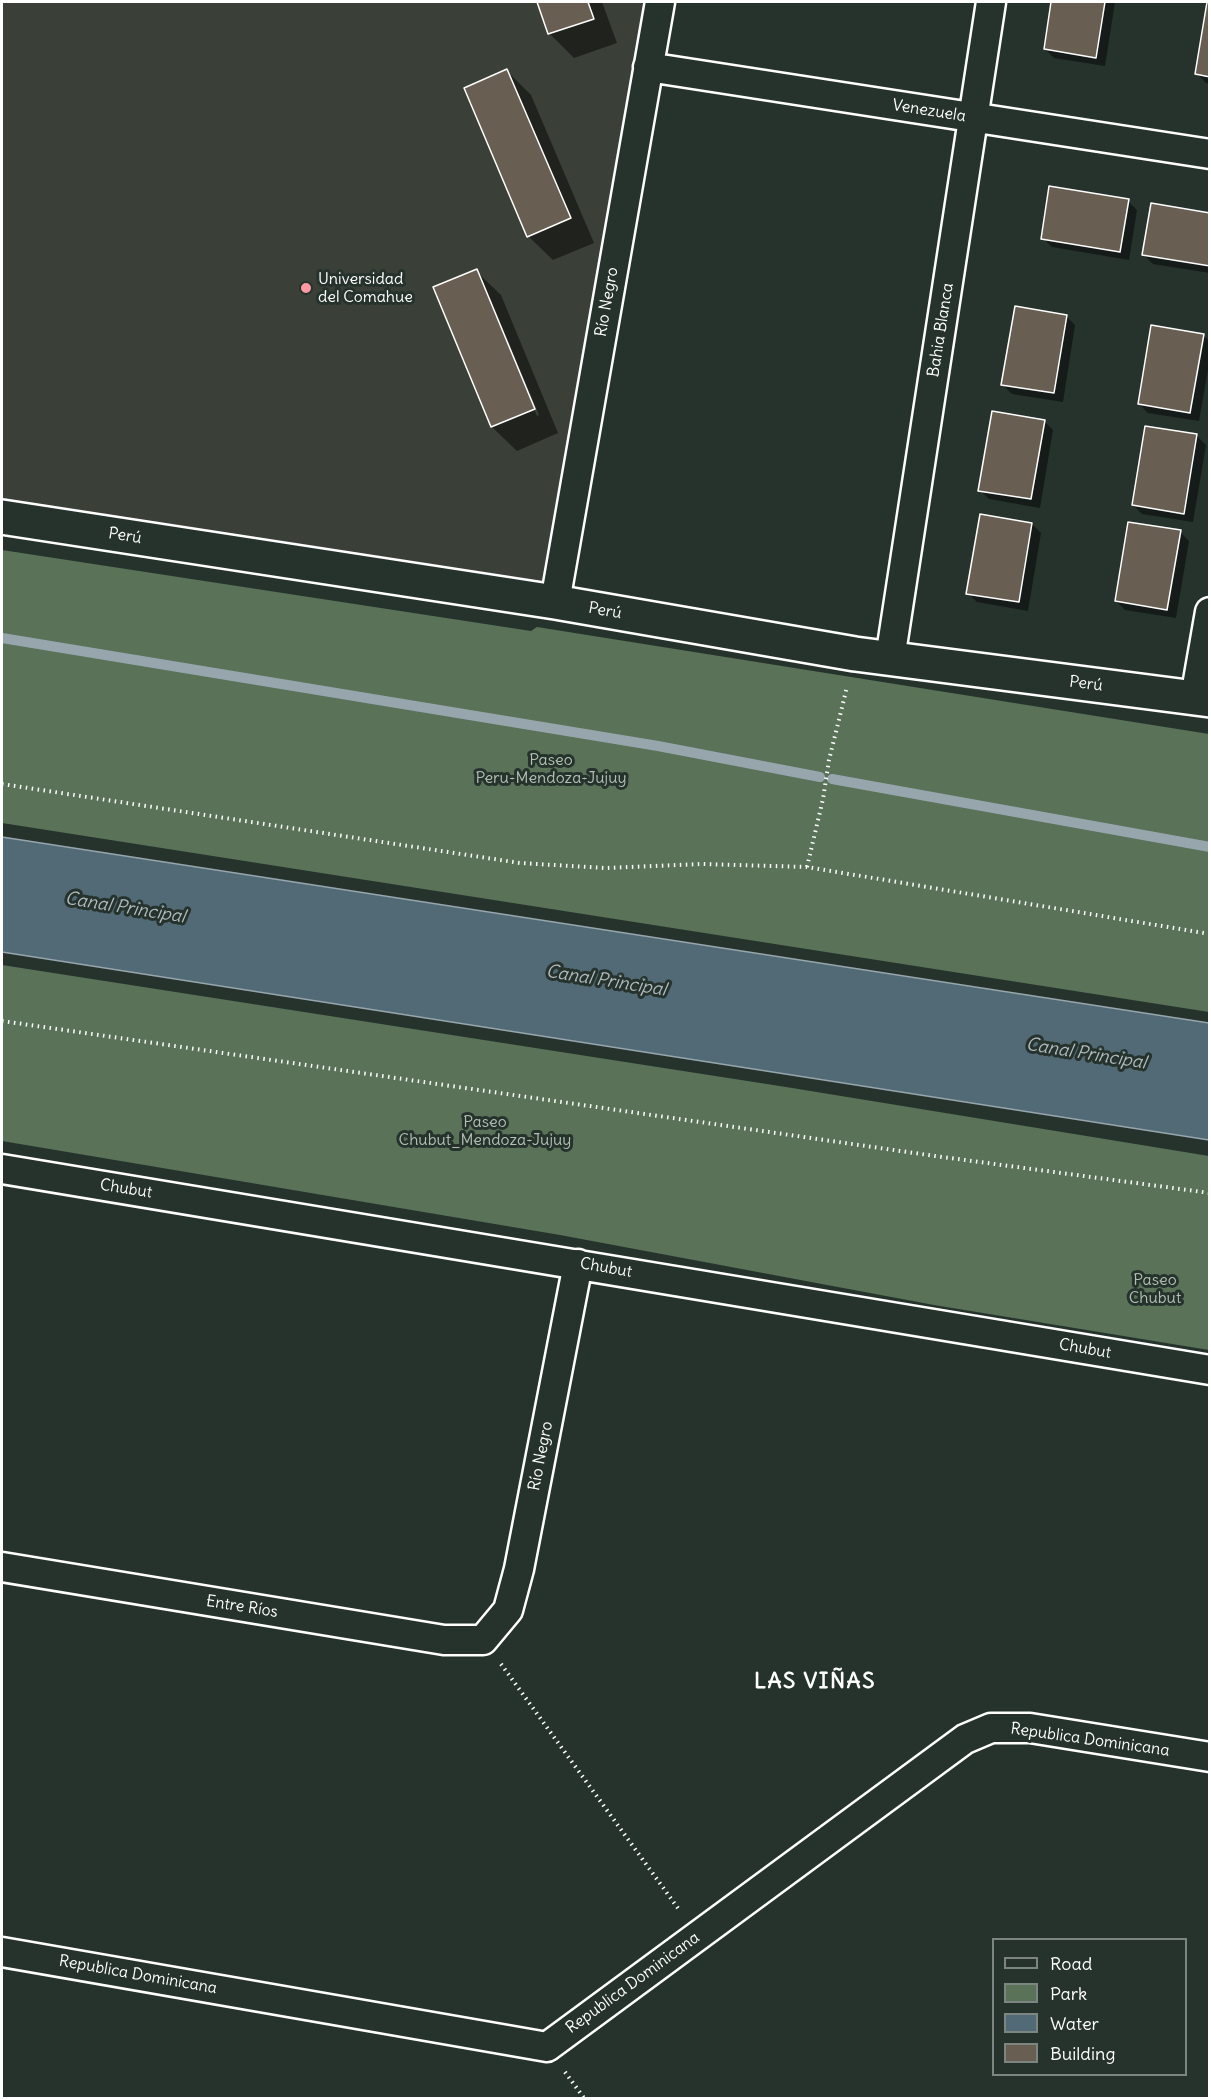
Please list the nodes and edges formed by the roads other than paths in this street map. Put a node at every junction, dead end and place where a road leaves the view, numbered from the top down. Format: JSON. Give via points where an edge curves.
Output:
{"nodes":[{"id":1,"x":660,"y":2,"type":"edge"},
{"id":2,"x":991,"y":2,"type":"edge"},
{"id":3,"x":648,"y":68,"type":"junction"},
{"id":4,"x":974,"y":118,"type":"junction"},
{"id":5,"x":1209,"y":154,"type":"edge"},
{"id":6,"x":2,"y":517,"type":"edge"},
{"id":7,"x":555,"y":602,"type":"junction"},
{"id":8,"x":1209,"y":612,"type":"edge"},
{"id":9,"x":890,"y":659,"type":"junction"},
{"id":10,"x":1202,"y":699,"type":"edge"},
{"id":11,"x":2,"y":1168,"type":"edge"},
{"id":12,"x":578,"y":1264,"type":"junction"},
{"id":13,"x":1209,"y":1370,"type":"edge"},
{"id":14,"x":2,"y":1567,"type":"edge"},
{"id":15,"x":483,"y":1640,"type":"joint"},
{"id":16,"x":1209,"y":1757,"type":"edge"},
{"id":17,"x":2,"y":1952,"type":"edge"}],
"edges":[{"from":1,"to":3,"type":"street","name":"Río Negro"},
{"from":2,"to":4,"type":"street","name":"Bahia Blanca"},
{"from":3,"to":4,"type":"street","name":"Venezuela"},
{"from":3,"to":7,"type":"street","name":"Río Negro"},
{"from":4,"to":5,"type":"street","name":"Venezuela"},
{"from":4,"to":9,"type":"street","name":"Bahia Blanca"},
{"from":6,"to":7,"type":"main road","name":"Perú"},
{"from":7,"to":9,"type":"main road","name":"Perú"},
{"from":8,"to":10,"type":"street"},
{"from":9,"to":10,"type":"main road","name":"Perú"},
{"from":11,"to":12,"type":"street","name":"Chubut"},
{"from":12,"to":13,"type":"street","name":"Chubut"},
{"from":12,"to":15,"type":"street","name":"Río Negro","via":[[519,1569],[508,1610]]},
{"from":14,"to":15,"type":"street","name":"Entre Ríos","via":[[444,1640]]},
{"from":16,"to":17,"type":"street","name":"Republica Dominicana","via":[[1030,1728],[991,1728],[965,1739],[547,2047]]}]}
